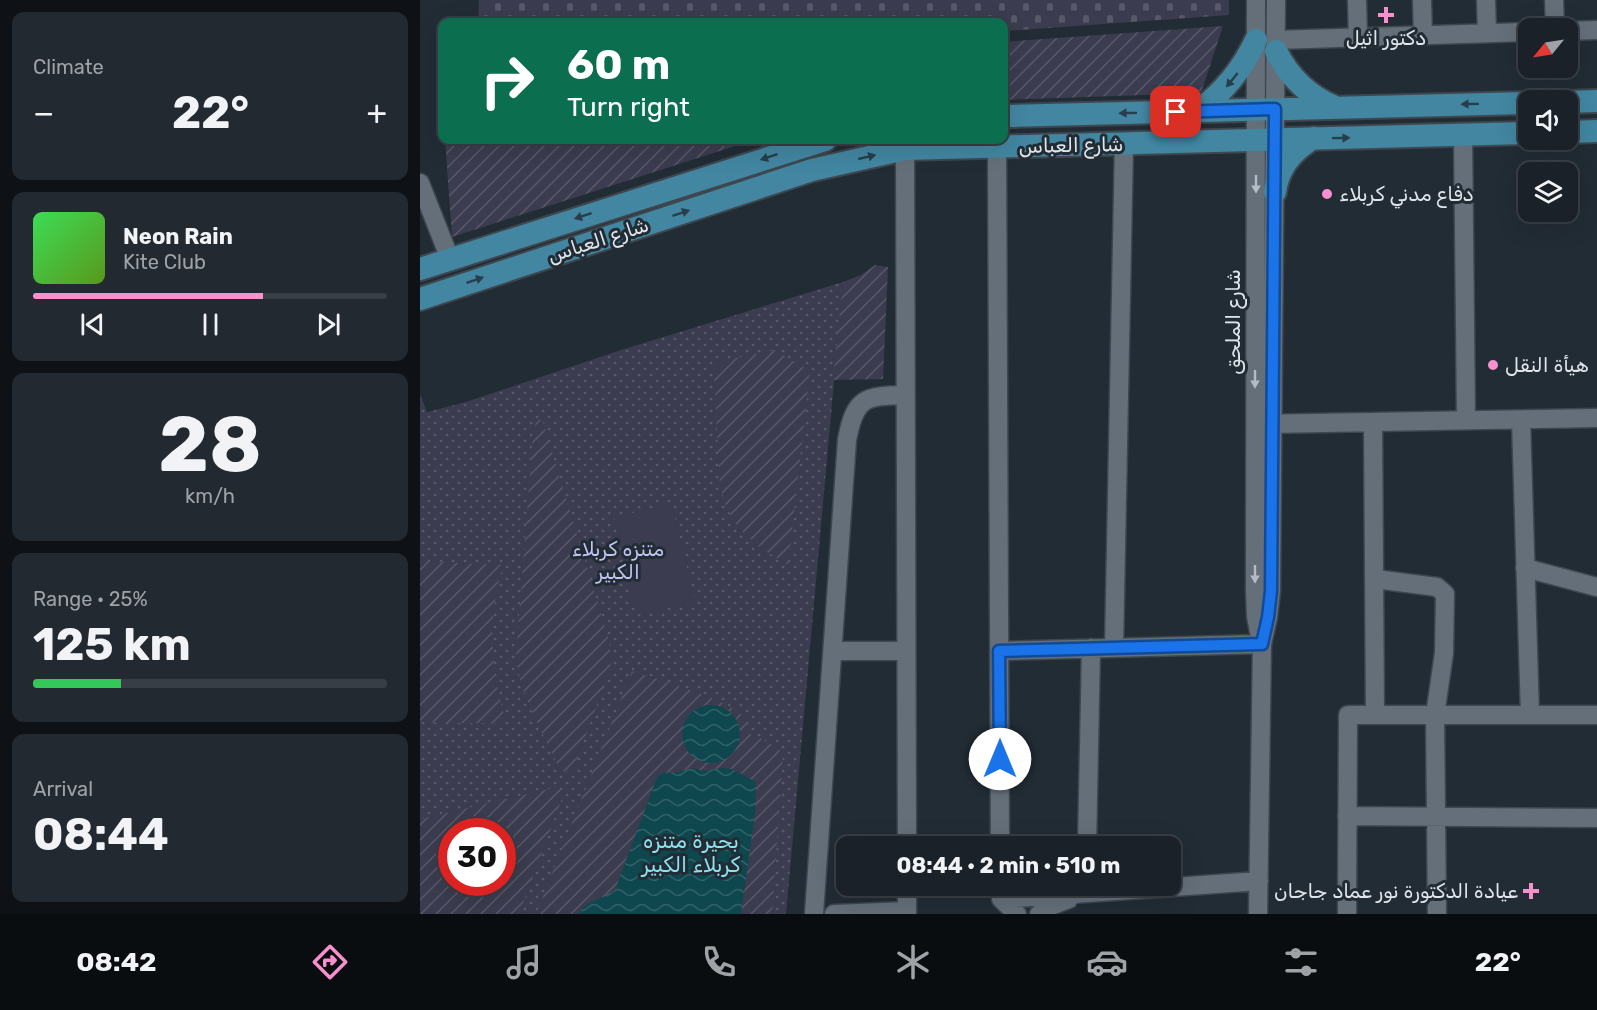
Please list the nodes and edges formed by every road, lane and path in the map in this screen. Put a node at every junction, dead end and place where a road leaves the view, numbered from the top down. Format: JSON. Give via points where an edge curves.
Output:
{"nodes":[{"id":1,"x":1256,"y":0,"type":"edge"},
{"id":2,"x":1276,"y":0,"type":"edge"},
{"id":3,"x":1357,"y":0,"type":"edge"},
{"id":4,"x":1422,"y":0,"type":"edge"},
{"id":5,"x":1486,"y":0,"type":"edge"},
{"id":6,"x":1554,"y":0,"type":"edge"},
{"id":7,"x":1555,"y":18,"type":"edge"},
{"id":8,"x":1597,"y":30,"type":"edge"},
{"id":9,"x":1578,"y":31,"type":"edge"},
{"id":10,"x":1518,"y":32,"type":"edge"},
{"id":11,"x":1487,"y":33,"type":"junction"},
{"id":12,"x":1424,"y":36,"type":"junction"},
{"id":13,"x":1358,"y":38,"type":"junction"},
{"id":14,"x":1269,"y":43,"type":"junction"},
{"id":15,"x":1597,"y":101,"type":"edge"},
{"id":16,"x":1518,"y":102,"type":"edge"},
{"id":17,"x":1578,"y":102,"type":"edge"},
{"id":18,"x":1337,"y":107,"type":"junction"},
{"id":19,"x":1266,"y":109,"type":"junction"},
{"id":20,"x":1198,"y":111,"type":"junction"},
{"id":21,"x":1008,"y":116,"type":"edge"},
{"id":22,"x":1597,"y":131,"type":"edge"},
{"id":23,"x":1578,"y":132,"type":"edge"},
{"id":24,"x":1518,"y":133,"type":"edge"},
{"id":25,"x":1463,"y":134,"type":"junction"},
{"id":26,"x":1314,"y":138,"type":"junction"},
{"id":27,"x":1266,"y":139,"type":"junction"},
{"id":28,"x":1124,"y":143,"type":"junction"},
{"id":29,"x":812,"y":144,"type":"edge"},
{"id":30,"x":996,"y":146,"type":"junction"},
{"id":31,"x":905,"y":149,"type":"junction"},
{"id":32,"x":420,"y":183,"type":"edge"},
{"id":33,"x":1275,"y":192,"type":"junction"},
{"id":34,"x":450,"y":259,"type":"junction"},
{"id":35,"x":420,"y":269,"type":"edge"},
{"id":36,"x":420,"y":299,"type":"edge"},
{"id":37,"x":905,"y":395,"type":"junction"},
{"id":38,"x":1597,"y":418,"type":"edge"},
{"id":39,"x":1466,"y":420,"type":"junction"},
{"id":40,"x":1521,"y":420,"type":"junction"},
{"id":41,"x":1373,"y":422,"type":"junction"},
{"id":42,"x":1264,"y":424,"type":"junction"},
{"id":43,"x":1525,"y":568,"type":"junction"},
{"id":44,"x":1375,"y":579,"type":"junction"},
{"id":45,"x":1597,"y":587,"type":"edge"},
{"id":46,"x":1262,"y":644,"type":"junction"},
{"id":47,"x":1091,"y":648,"type":"junction"},
{"id":48,"x":1114,"y":648,"type":"junction"},
{"id":49,"x":832,"y":651,"type":"junction"},
{"id":50,"x":906,"y":651,"type":"junction"},
{"id":51,"x":999,"y":651,"type":"junction"},
{"id":52,"x":1375,"y":715,"type":"junction"},
{"id":53,"x":1435,"y":715,"type":"junction"},
{"id":54,"x":1530,"y":715,"type":"junction"},
{"id":55,"x":1597,"y":716,"type":"edge"},
{"id":56,"x":1347,"y":816,"type":"junction"},
{"id":57,"x":1436,"y":817,"type":"junction"},
{"id":58,"x":1597,"y":818,"type":"edge"},
{"id":59,"x":906,"y":836,"type":"edge"},
{"id":60,"x":1000,"y":836,"type":"edge"},
{"id":61,"x":1087,"y":836,"type":"edge"},
{"id":62,"x":1259,"y":881,"type":"junction"},
{"id":63,"x":1181,"y":885,"type":"edge"},
{"id":64,"x":907,"y":896,"type":"edge"},
{"id":65,"x":1026,"y":896,"type":"edge"},
{"id":66,"x":1072,"y":896,"type":"edge"},
{"id":67,"x":1001,"y":899,"type":"edge"},
{"id":68,"x":907,"y":912,"type":"edge"},
{"id":69,"x":814,"y":914,"type":"edge"},
{"id":70,"x":834,"y":914,"type":"edge"},
{"id":71,"x":1017,"y":914,"type":"edge"},
{"id":72,"x":1039,"y":914,"type":"edge"},
{"id":73,"x":1258,"y":914,"type":"edge"},
{"id":74,"x":1347,"y":914,"type":"edge"},
{"id":75,"x":1437,"y":914,"type":"edge"}],
"edges":[{"from":1,"to":14,"type":"street","name":"شارع الملحق"},
{"from":2,"to":14,"type":"street","name":"شارع الملحق"},
{"from":3,"to":13,"type":"street"},
{"from":4,"to":12,"type":"street"},
{"from":5,"to":11,"type":"street"},
{"from":6,"to":7,"type":"street"},
{"from":8,"to":9,"type":"street"},
{"from":10,"to":11,"type":"street"},
{"from":11,"to":12,"type":"street"},
{"from":12,"to":13,"type":"street"},
{"from":13,"to":14,"type":"street"},
{"from":14,"to":18,"type":"main road","via":[[1300,86]]},
{"from":14,"to":19,"type":"street","name":"شارع الملحق"},
{"from":14,"to":20,"type":"main road","one_way":true},
{"from":15,"to":17,"type":"main road"},
{"from":16,"to":18,"type":"main road","name":"شارع العباس","one_way":true},
{"from":18,"to":19,"type":"main road","name":"شارع العباس"},
{"from":19,"to":20,"type":"main road","name":"شارع العباس"},
{"from":19,"to":27,"type":"street","name":"شارع الملحق"},
{"from":20,"to":21,"type":"main road","name":"شارع العباس","one_way":true},
{"from":22,"to":23,"type":"main road"},
{"from":24,"to":25,"type":"main road","name":"شارع العباس"},
{"from":26,"to":25,"type":"main road","name":"شارع العباس","one_way":true},
{"from":25,"to":39,"type":"street"},
{"from":26,"to":27,"type":"main road","name":"شارع العباس"},
{"from":26,"to":33,"type":"main road","via":[[1291,156],[1280,173]]},
{"from":27,"to":28,"type":"main road","name":"شارع العباس"},
{"from":27,"to":33,"type":"street","name":"شارع الملحق"},
{"from":27,"to":42,"type":"street","name":"شارع الملحق","one_way":true},
{"from":28,"to":30,"type":"main road","name":"شارع العباس"},
{"from":28,"to":48,"type":"street"},
{"from":29,"to":34,"type":"main road","name":"شارع العباس","one_way":true},
{"from":30,"to":31,"type":"main road","name":"شارع العباس"},
{"from":30,"to":51,"type":"street"},
{"from":36,"to":31,"type":"main road","name":"شارع العباس","one_way":true,"via":[[812,170]]},
{"from":31,"to":37,"type":"street"},
{"from":32,"to":34,"type":"street"},
{"from":33,"to":42,"type":"street","name":"شارع الملحق"},
{"from":34,"to":35,"type":"main road","name":"شارع العباس"},
{"from":37,"to":49,"type":"street","via":[[871,397],[855,412],[850,428]]},
{"from":37,"to":50,"type":"street"},
{"from":38,"to":40,"type":"street"},
{"from":39,"to":40,"type":"street"},
{"from":39,"to":41,"type":"street"},
{"from":40,"to":43,"type":"street"},
{"from":41,"to":42,"type":"street"},
{"from":41,"to":44,"type":"street"},
{"from":42,"to":46,"type":"street","name":"شارع الملحق","via":[[1255,591]]},
{"from":43,"to":45,"type":"street"},
{"from":43,"to":54,"type":"street"},
{"from":44,"to":52,"type":"street"},
{"from":44,"to":53,"type":"street","via":[[1437,587],[1445,594],[1444,653]]},
{"from":46,"to":48,"type":"street"},
{"from":46,"to":62,"type":"street","name":"شارع الملحق"},
{"from":47,"to":48,"type":"street"},
{"from":47,"to":51,"type":"street"},
{"from":47,"to":61,"type":"street"},
{"from":49,"to":50,"type":"street"},
{"from":49,"to":69,"type":"street"},
{"from":50,"to":59,"type":"street"},
{"from":51,"to":60,"type":"street"},
{"from":52,"to":53,"type":"street"},
{"from":52,"to":56,"type":"street","via":[[1348,715]]},
{"from":53,"to":54,"type":"street"},
{"from":53,"to":57,"type":"street"},
{"from":54,"to":55,"type":"street"},
{"from":56,"to":57,"type":"street"},
{"from":56,"to":74,"type":"street"},
{"from":57,"to":58,"type":"street"},
{"from":57,"to":75,"type":"street"},
{"from":62,"to":63,"type":"street"},
{"from":62,"to":73,"type":"street","name":"شارع الملحق"},
{"from":64,"to":68,"type":"street"},
{"from":65,"to":67,"type":"street"},
{"from":66,"to":72,"type":"street"},
{"from":67,"to":71,"type":"street"},
{"from":68,"to":70,"type":"street"}]}
